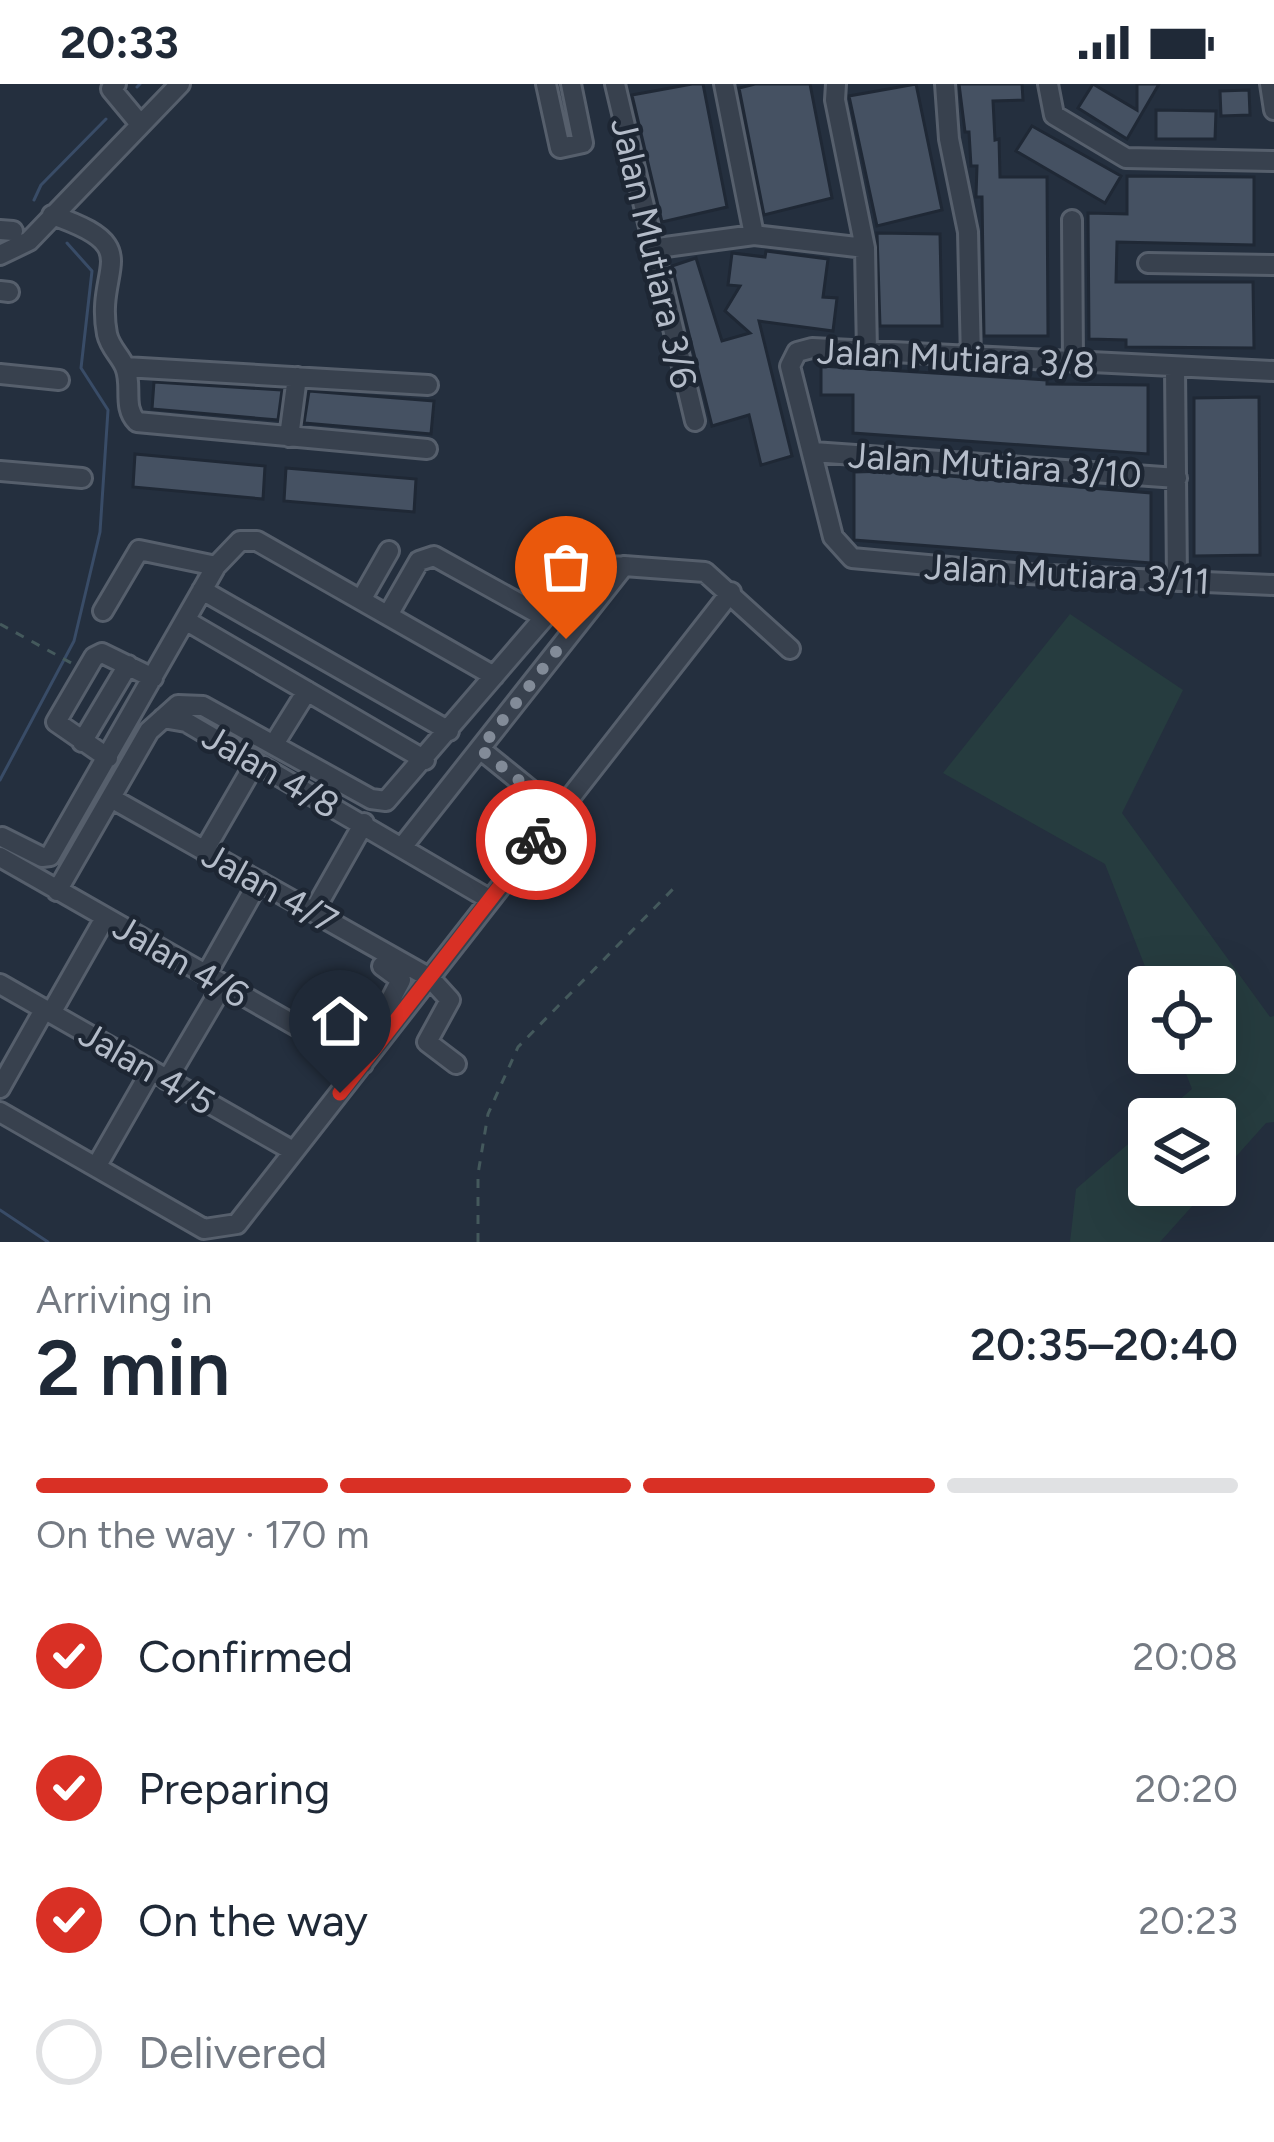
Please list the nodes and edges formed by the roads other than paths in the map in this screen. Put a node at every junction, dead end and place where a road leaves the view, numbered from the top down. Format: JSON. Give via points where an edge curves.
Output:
{"nodes":[{"id":1,"x":180,"y":84,"type":"edge"},
{"id":2,"x":546,"y":84,"type":"edge"},
{"id":3,"x":572,"y":84,"type":"edge"},
{"id":4,"x":615,"y":84,"type":"edge"},
{"id":5,"x":724,"y":84,"type":"edge"},
{"id":6,"x":836,"y":84,"type":"edge"},
{"id":7,"x":945,"y":84,"type":"edge"},
{"id":8,"x":1048,"y":84,"type":"edge"},
{"id":9,"x":1270,"y":84,"type":"edge"},
{"id":10,"x":110,"y":86,"type":"edge"},
{"id":11,"x":1274,"y":110,"type":"edge"},
{"id":12,"x":140,"y":124,"type":"junction"},
{"id":13,"x":1274,"y":161,"type":"edge"},
{"id":14,"x":1072,"y":220,"type":"dead end"},
{"id":15,"x":46,"y":222,"type":"junction"},
{"id":16,"x":754,"y":235,"type":"junction"},
{"id":17,"x":865,"y":248,"type":"junction"},
{"id":18,"x":651,"y":249,"type":"junction"},
{"id":19,"x":0,"y":255,"type":"edge"},
{"id":20,"x":1148,"y":263,"type":"dead end"},
{"id":21,"x":1274,"y":265,"type":"edge"},
{"id":22,"x":867,"y":352,"type":"junction"},
{"id":23,"x":970,"y":359,"type":"junction"},
{"id":24,"x":1073,"y":362,"type":"junction"},
{"id":25,"x":125,"y":367,"type":"junction"},
{"id":26,"x":1175,"y":368,"type":"junction"},
{"id":27,"x":1274,"y":371,"type":"edge"},
{"id":28,"x":0,"y":374,"type":"edge"},
{"id":29,"x":297,"y":377,"type":"junction"},
{"id":30,"x":59,"y":380,"type":"dead end"},
{"id":31,"x":428,"y":385,"type":"dead end"},
{"id":32,"x":695,"y":421,"type":"dead end"},
{"id":33,"x":289,"y":437,"type":"junction"},
{"id":34,"x":427,"y":449,"type":"dead end"},
{"id":35,"x":812,"y":452,"type":"junction"},
{"id":36,"x":0,"y":471,"type":"edge"},
{"id":37,"x":82,"y":478,"type":"dead end"},
{"id":38,"x":1177,"y":478,"type":"junction"},
{"id":39,"x":389,"y":551,"type":"dead end"},
{"id":40,"x":860,"y":560,"type":"joint"},
{"id":41,"x":216,"y":566,"type":"junction"},
{"id":42,"x":624,"y":566,"type":"junction"},
{"id":43,"x":1177,"y":581,"type":"junction"},
{"id":44,"x":1274,"y":585,"type":"edge"},
{"id":45,"x":202,"y":590,"type":"junction"},
{"id":46,"x":731,"y":592,"type":"junction"},
{"id":47,"x":361,"y":600,"type":"junction"},
{"id":48,"x":103,"y":611,"type":"dead end"},
{"id":49,"x":388,"y":615,"type":"junction"},
{"id":50,"x":544,"y":617,"type":"junction"},
{"id":51,"x":185,"y":620,"type":"junction"},
{"id":52,"x":790,"y":649,"type":"dead end"},
{"id":53,"x":128,"y":664,"type":"junction"},
{"id":54,"x":494,"y":676,"type":"junction"},
{"id":55,"x":153,"y":678,"type":"junction"},
{"id":56,"x":307,"y":691,"type":"junction"},
{"id":57,"x":163,"y":718,"type":"junction"},
{"id":58,"x":449,"y":731,"type":"junction"},
{"id":59,"x":82,"y":742,"type":"junction"},
{"id":60,"x":274,"y":744,"type":"junction"},
{"id":61,"x":480,"y":749,"type":"junction"},
{"id":62,"x":108,"y":758,"type":"junction"},
{"id":63,"x":425,"y":760,"type":"junction"},
{"id":64,"x":255,"y":764,"type":"junction"},
{"id":65,"x":111,"y":798,"type":"junction"},
{"id":66,"x":558,"y":812,"type":"junction"},
{"id":67,"x":364,"y":824,"type":"junction"},
{"id":68,"x":403,"y":846,"type":"junction"},
{"id":69,"x":1,"y":847,"type":"edge"},
{"id":70,"x":204,"y":851,"type":"junction"},
{"id":71,"x":259,"y":881,"type":"junction"},
{"id":72,"x":57,"y":891,"type":"junction"},
{"id":73,"x":490,"y":899,"type":"junction"},
{"id":74,"x":314,"y":911,"type":"junction"},
{"id":75,"x":104,"y":918,"type":"junction"},
{"id":76,"x":392,"y":967,"type":"junction"},
{"id":77,"x":430,"y":978,"type":"junction"},
{"id":78,"x":214,"y":980,"type":"junction"},
{"id":79,"x":0,"y":984,"type":"edge"},
{"id":80,"x":388,"y":1004,"type":"dead end"},
{"id":81,"x":47,"y":1012,"type":"junction"},
{"id":82,"x":363,"y":1064,"type":"junction"},
{"id":83,"x":456,"y":1064,"type":"dead end"},
{"id":84,"x":159,"y":1075,"type":"junction"},
{"id":85,"x":0,"y":1088,"type":"edge"},
{"id":86,"x":0,"y":1112,"type":"edge"},
{"id":87,"x":293,"y":1151,"type":"junction"},
{"id":88,"x":96,"y":1167,"type":"junction"}],
"edges":[{"from":1,"to":12,"type":"street"},
{"from":2,"to":3,"type":"street","via":[[560,148],[583,143]]},
{"from":4,"to":18,"type":"street","name":"Jalan Mutiara 3/6"},
{"from":5,"to":16,"type":"street"},
{"from":6,"to":17,"type":"street"},
{"from":7,"to":23,"type":"street","via":[[968,232]]},
{"from":8,"to":13,"type":"street","via":[[1054,115],[1126,158]]},
{"from":9,"to":11,"type":"street"},
{"from":10,"to":12,"type":"street"},
{"from":12,"to":15,"type":"street"},
{"from":14,"to":24,"type":"street"},
{"from":15,"to":19,"type":"street"},
{"from":15,"to":25,"type":"street","via":[[92,229],[107,245],[106,332]]},
{"from":16,"to":17,"type":"street"},
{"from":16,"to":18,"type":"street"},
{"from":17,"to":22,"type":"street"},
{"from":18,"to":32,"type":"street","name":"Jalan Mutiara 3/6"},
{"from":20,"to":21,"type":"street"},
{"from":22,"to":23,"type":"street","name":"Jalan Mutiara 3/8"},
{"from":22,"to":35,"type":"street","name":"Jalan Mutiara 3/8","via":[[812,348],[793,356]]},
{"from":23,"to":24,"type":"street","name":"Jalan Mutiara 3/8"},
{"from":24,"to":26,"type":"street","name":"Jalan Mutiara 3/8"},
{"from":25,"to":29,"type":"street"},
{"from":25,"to":33,"type":"street","via":[[137,422]]},
{"from":26,"to":27,"type":"street","name":"Jalan Mutiara 3/8"},
{"from":26,"to":38,"type":"street"},
{"from":28,"to":30,"type":"street"},
{"from":29,"to":31,"type":"street"},
{"from":29,"to":33,"type":"street"},
{"from":33,"to":34,"type":"street"},
{"from":35,"to":38,"type":"street","name":"Jalan Mutiara 3/10"},
{"from":35,"to":40,"type":"street","name":"Jalan Mutiara 3/8","via":[[836,545]]},
{"from":36,"to":37,"type":"street"},
{"from":38,"to":43,"type":"street"},
{"from":39,"to":47,"type":"street"},
{"from":40,"to":43,"type":"street","name":"Jalan Mutiara 3/11"},
{"from":41,"to":45,"type":"street"},
{"from":41,"to":47,"type":"street","via":[[240,541],[257,541]]},
{"from":41,"to":48,"type":"street","via":[[140,550]]},
{"from":42,"to":46,"type":"street","via":[[705,572]]},
{"from":42,"to":50,"type":"street","via":[[586,569]]},
{"from":42,"to":61,"type":"street"},
{"from":43,"to":44,"type":"street","name":"Jalan Mutiara 3/11"},
{"from":45,"to":51,"type":"street"},
{"from":45,"to":58,"type":"street"},
{"from":46,"to":52,"type":"street"},
{"from":46,"to":66,"type":"street"},
{"from":47,"to":49,"type":"street"},
{"from":49,"to":50,"type":"street","via":[[419,561],[434,556]]},
{"from":49,"to":54,"type":"street"},
{"from":50,"to":54,"type":"street"},
{"from":51,"to":55,"type":"street"},
{"from":51,"to":56,"type":"street"},
{"from":53,"to":55,"type":"street"},
{"from":53,"to":59,"type":"street"},
{"from":53,"to":59,"type":"street","via":[[101,652],[85,670],[56,722]]},
{"from":54,"to":58,"type":"street"},
{"from":55,"to":62,"type":"street"},
{"from":56,"to":60,"type":"street"},
{"from":56,"to":63,"type":"street"},
{"from":57,"to":60,"type":"street","via":[[194,703]]},
{"from":57,"to":64,"type":"street","name":"Jalan 4/8","via":[[180,719]]},
{"from":57,"to":65,"type":"street","name":"Jalan 4/8"},
{"from":58,"to":63,"type":"street"},
{"from":59,"to":62,"type":"street"},
{"from":60,"to":63,"type":"street","via":[[380,802]]},
{"from":61,"to":66,"type":"street"},
{"from":61,"to":68,"type":"street"},
{"from":62,"to":69,"type":"street","via":[[50,856]]},
{"from":64,"to":67,"type":"street","name":"Jalan 4/8"},
{"from":64,"to":70,"type":"street"},
{"from":65,"to":70,"type":"street","name":"Jalan 4/7"},
{"from":65,"to":72,"type":"street","name":"Jalan 4/8"},
{"from":66,"to":73,"type":"street"},
{"from":67,"to":68,"type":"street","name":"Jalan 4/8"},
{"from":67,"to":74,"type":"street"},
{"from":68,"to":73,"type":"street","name":"Jalan 4/8"},
{"from":69,"to":72,"type":"street","name":"Jalan 4/6"},
{"from":70,"to":71,"type":"street","name":"Jalan 4/7"},
{"from":71,"to":74,"type":"street","name":"Jalan 4/7"},
{"from":71,"to":78,"type":"street"},
{"from":72,"to":75,"type":"street","name":"Jalan 4/6"},
{"from":73,"to":77,"type":"street"},
{"from":74,"to":76,"type":"street","name":"Jalan 4/7"},
{"from":75,"to":78,"type":"street","name":"Jalan 4/6"},
{"from":75,"to":81,"type":"street"},
{"from":76,"to":77,"type":"street","name":"Jalan 4/7"},
{"from":76,"to":80,"type":"street","via":[[401,980]]},
{"from":77,"to":82,"type":"street"},
{"from":77,"to":83,"type":"street","via":[[450,1000],[428,1042]]},
{"from":78,"to":82,"type":"street","name":"Jalan 4/6"},
{"from":78,"to":84,"type":"street"},
{"from":79,"to":81,"type":"street","name":"Jalan 4/5"},
{"from":81,"to":84,"type":"street","name":"Jalan 4/5"},
{"from":81,"to":85,"type":"street"},
{"from":82,"to":87,"type":"street"},
{"from":84,"to":87,"type":"street","name":"Jalan 4/5"},
{"from":84,"to":88,"type":"street"},
{"from":86,"to":88,"type":"street"},
{"from":87,"to":88,"type":"street","via":[[224,1230],[205,1229]]}]}
